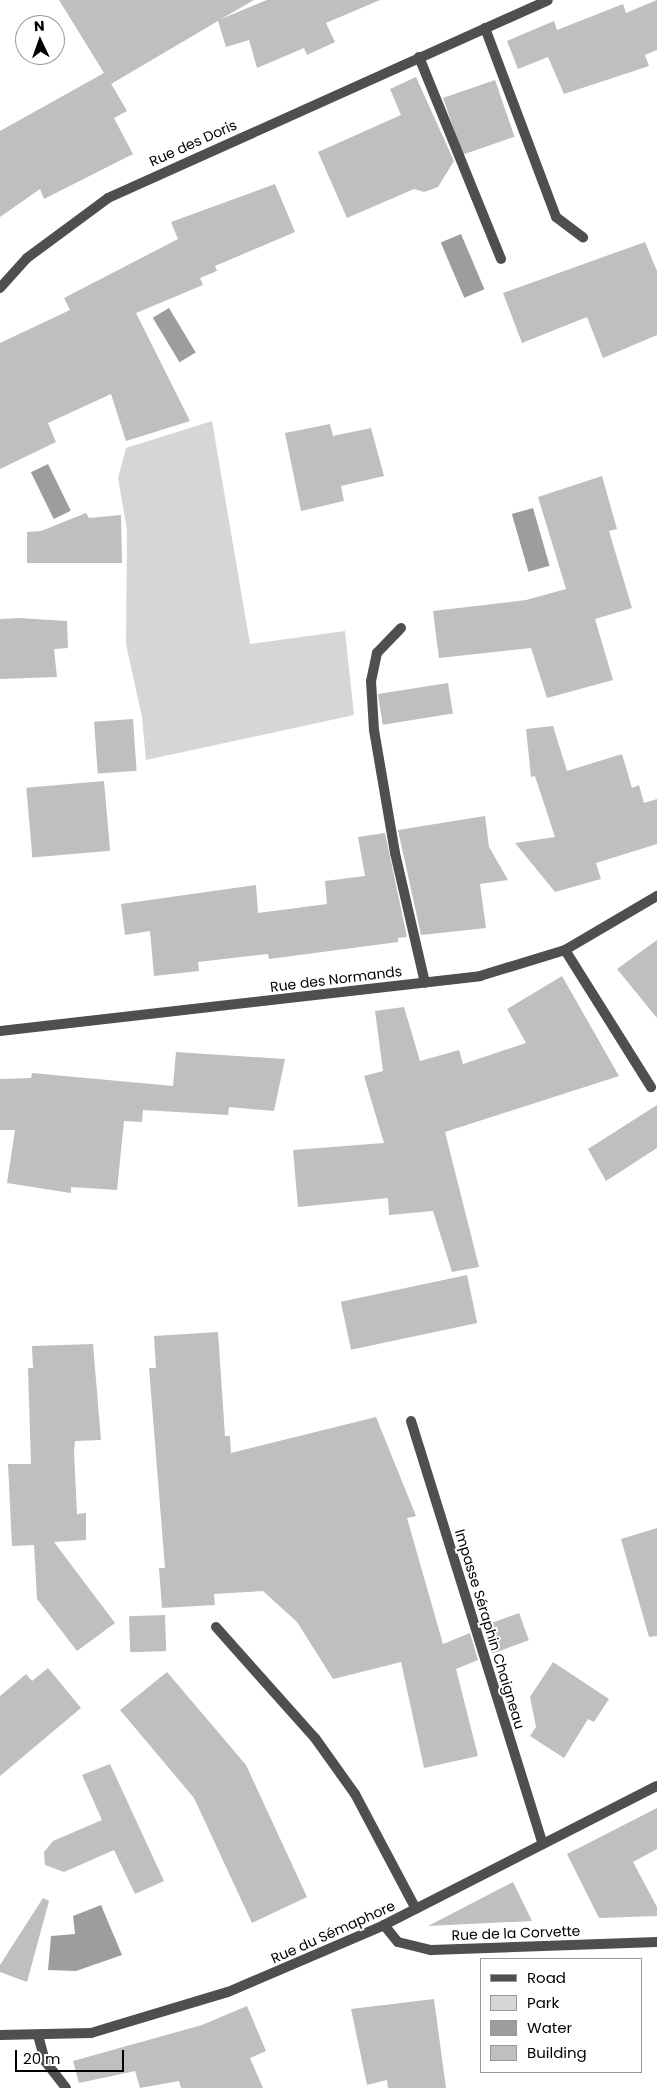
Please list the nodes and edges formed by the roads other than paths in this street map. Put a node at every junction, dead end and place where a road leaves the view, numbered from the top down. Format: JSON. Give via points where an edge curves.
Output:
{"nodes":[{"id":1,"x":548,"y":0,"type":"edge"},
{"id":2,"x":485,"y":28,"type":"junction"},
{"id":3,"x":420,"y":57,"type":"junction"},
{"id":4,"x":583,"y":237,"type":"dead end"},
{"id":5,"x":501,"y":259,"type":"dead end"},
{"id":6,"x":0,"y":288,"type":"edge"},
{"id":7,"x":401,"y":628,"type":"dead end"},
{"id":8,"x":657,"y":896,"type":"edge"},
{"id":9,"x":565,"y":950,"type":"junction"},
{"id":10,"x":425,"y":983,"type":"junction"},
{"id":11,"x":0,"y":1031,"type":"edge"},
{"id":12,"x":651,"y":1087,"type":"dead end"},
{"id":13,"x":411,"y":1421,"type":"dead end"},
{"id":14,"x":216,"y":1627,"type":"dead end"},
{"id":15,"x":657,"y":1786,"type":"edge"},
{"id":16,"x":543,"y":1844,"type":"junction"},
{"id":17,"x":416,"y":1909,"type":"junction"},
{"id":18,"x":384,"y":1926,"type":"junction"},
{"id":19,"x":657,"y":1942,"type":"edge"},
{"id":20,"x":0,"y":2035,"type":"edge"},
{"id":21,"x":38,"y":2035,"type":"junction"},
{"id":22,"x":66,"y":2088,"type":"edge"}],
"edges":[{"from":1,"to":2,"type":"street","name":"Rue des Doris"},
{"from":2,"to":3,"type":"street","name":"Rue des Doris"},
{"from":2,"to":4,"type":"street","via":[[556,217]]},
{"from":3,"to":5,"type":"street"},
{"from":3,"to":6,"type":"street","name":"Rue des Doris","via":[[108,198],[27,258]]},
{"from":7,"to":10,"type":"street","via":[[377,653],[371,680],[374,730],[395,853]]},
{"from":8,"to":9,"type":"street","name":"Rue des Normands"},
{"from":9,"to":10,"type":"street","name":"Rue des Normands","via":[[480,976]]},
{"from":9,"to":12,"type":"street"},
{"from":10,"to":11,"type":"street","name":"Rue des Normands"},
{"from":13,"to":16,"type":"street","name":"Impasse Séraphin Chaigneau"},
{"from":14,"to":17,"type":"street","via":[[292,1710],[355,1794]]},
{"from":15,"to":16,"type":"street","name":"Rue du Sémaphore"},
{"from":16,"to":17,"type":"street","name":"Rue du Sémaphore"},
{"from":17,"to":18,"type":"street","name":"Rue du Sémaphore"},
{"from":18,"to":19,"type":"street","name":"Rue de la Corvette","via":[[398,1942],[431,1950]]},
{"from":18,"to":21,"type":"street","name":"Rue du Sémaphore","via":[[313,1958],[151,2018],[91,2033]]},
{"from":20,"to":21,"type":"street","name":"Rue du Sémaphore"},
{"from":21,"to":22,"type":"street","via":[[45,2061]]}]}
